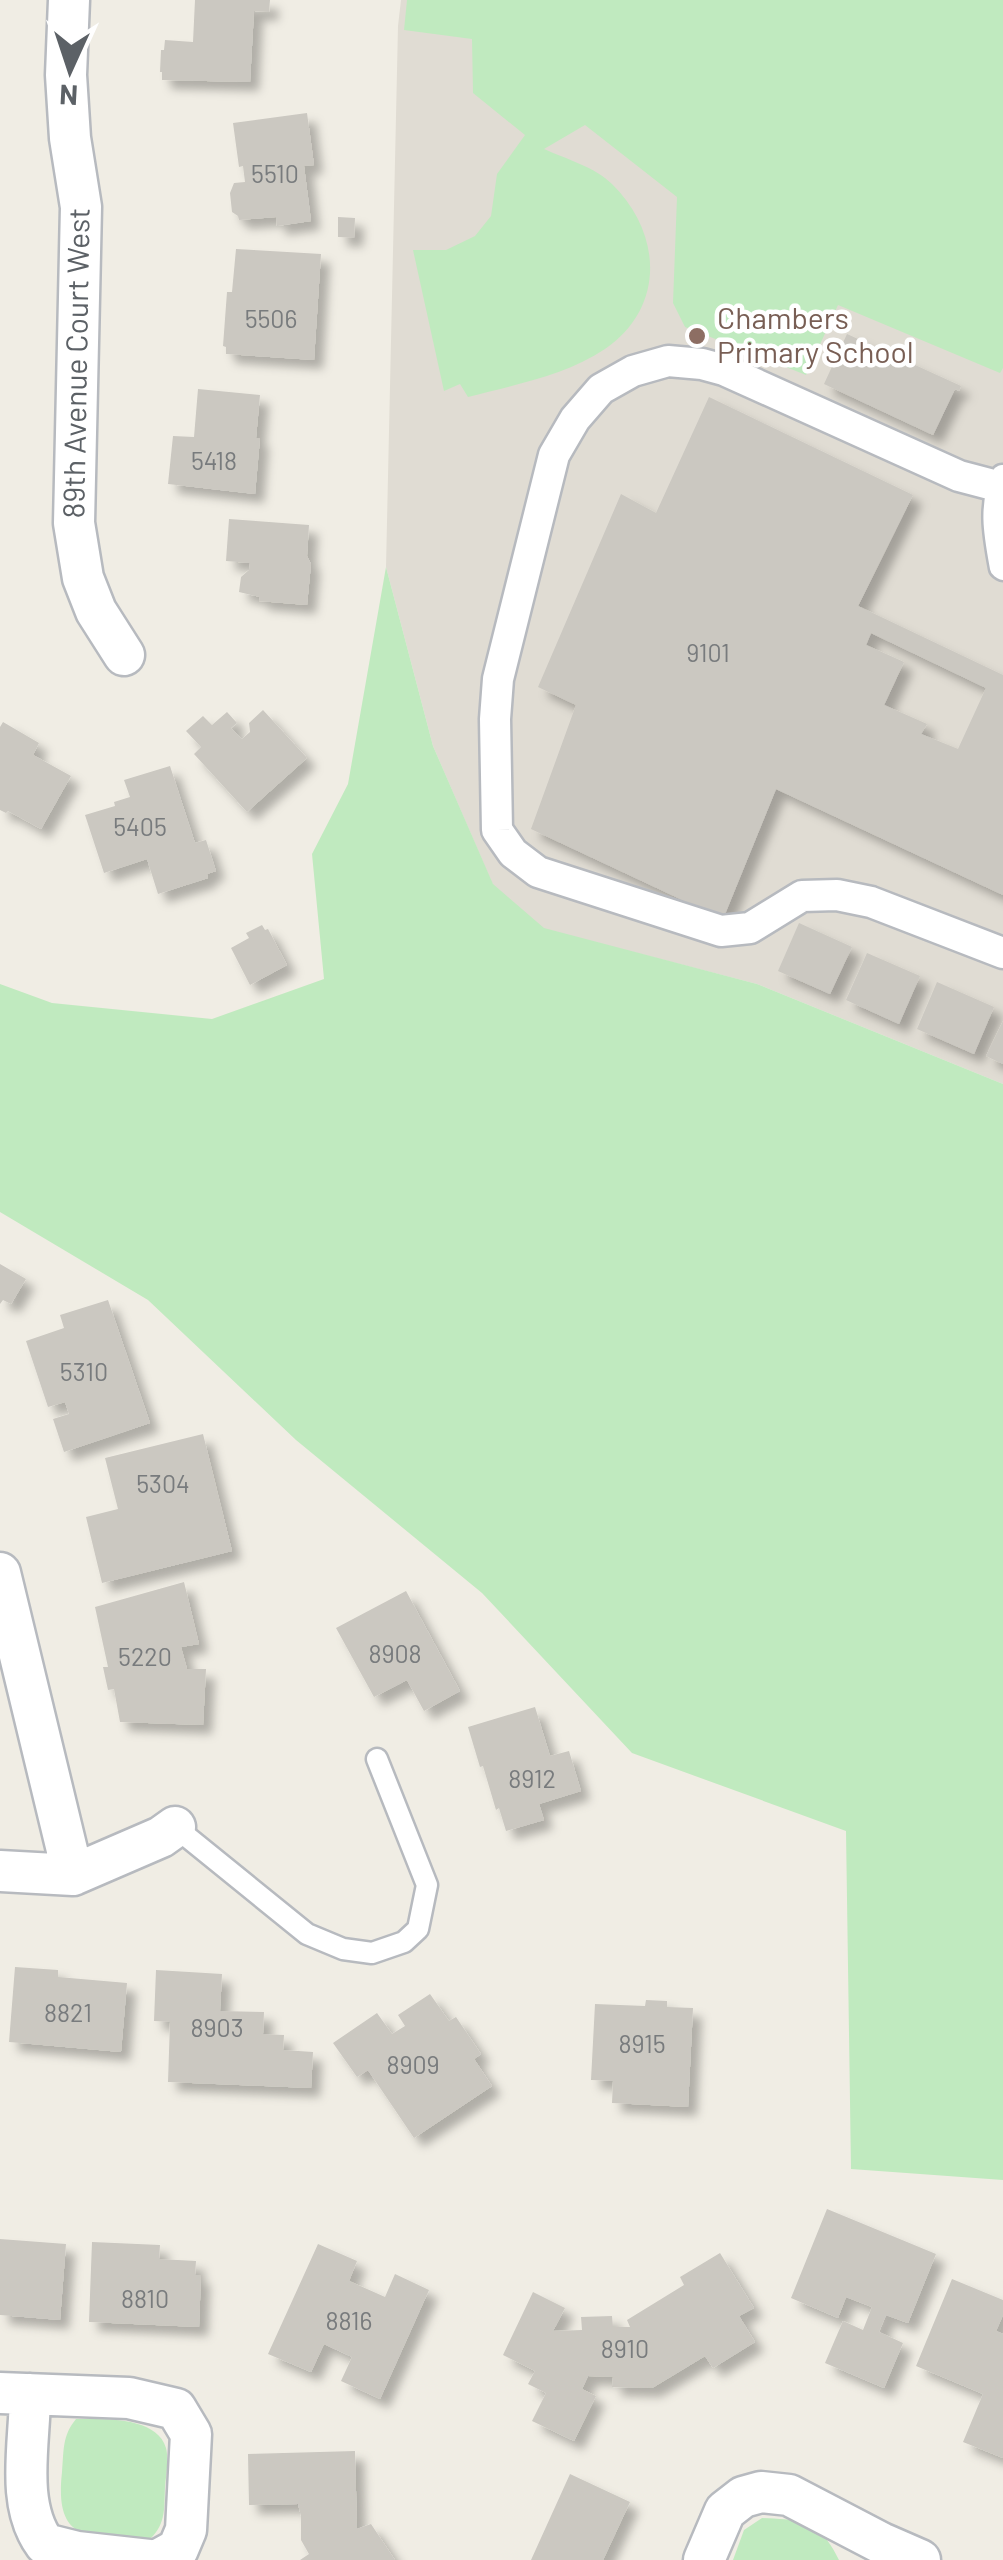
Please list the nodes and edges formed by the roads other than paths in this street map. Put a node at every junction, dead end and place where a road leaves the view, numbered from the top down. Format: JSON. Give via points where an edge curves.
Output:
{"nodes":[{"id":1,"x":70,"y":0,"type":"edge"},
{"id":2,"x":1001,"y":482,"type":"edge"},
{"id":3,"x":1003,"y":570,"type":"edge"},
{"id":4,"x":124,"y":655,"type":"dead end"},
{"id":5,"x":1003,"y":953,"type":"edge"},
{"id":6,"x":0,"y":1573,"type":"edge"},
{"id":7,"x":377,"y":1759,"type":"dead end"},
{"id":8,"x":175,"y":1827,"type":"joint"},
{"id":9,"x":0,"y":1871,"type":"edge"},
{"id":10,"x":73,"y":1874,"type":"junction"},
{"id":11,"x":15,"y":2394,"type":"edge"},
{"id":12,"x":878,"y":2552,"type":"edge"},
{"id":13,"x":150,"y":2560,"type":"edge"},
{"id":14,"x":158,"y":2560,"type":"edge"},
{"id":15,"x":704,"y":2560,"type":"edge"},
{"id":16,"x":920,"y":2560,"type":"edge"}],
"edges":[{"from":1,"to":4,"type":"street","name":"89th Avenue Court West","via":[[66,75],[81,207],[74,523],[83,578]]},
{"from":2,"to":3,"type":"lane","via":[[992,520]]},
{"from":2,"to":5,"type":"street","via":[[959,476],[724,370],[668,361],[634,371],[601,389],[554,455],[494,719],[497,830],[512,853],[538,872],[721,930],[750,928],[802,896],[836,895]]},
{"from":6,"to":10,"type":"street"},
{"from":7,"to":8,"type":"lane","via":[[427,1884],[418,1929],[404,1942],[372,1953],[308,1934]]},
{"from":8,"to":10,"type":"street"},
{"from":9,"to":10,"type":"street"},
{"from":11,"to":13,"type":"street","via":[[26,2497],[44,2544]]},
{"from":11,"to":14,"type":"street","via":[[129,2398],[176,2409],[192,2434],[186,2530],[178,2548]]},
{"from":12,"to":15,"type":"street","via":[[789,2496],[760,2492],[725,2511]]},
{"from":12,"to":16,"type":"street"}]}
